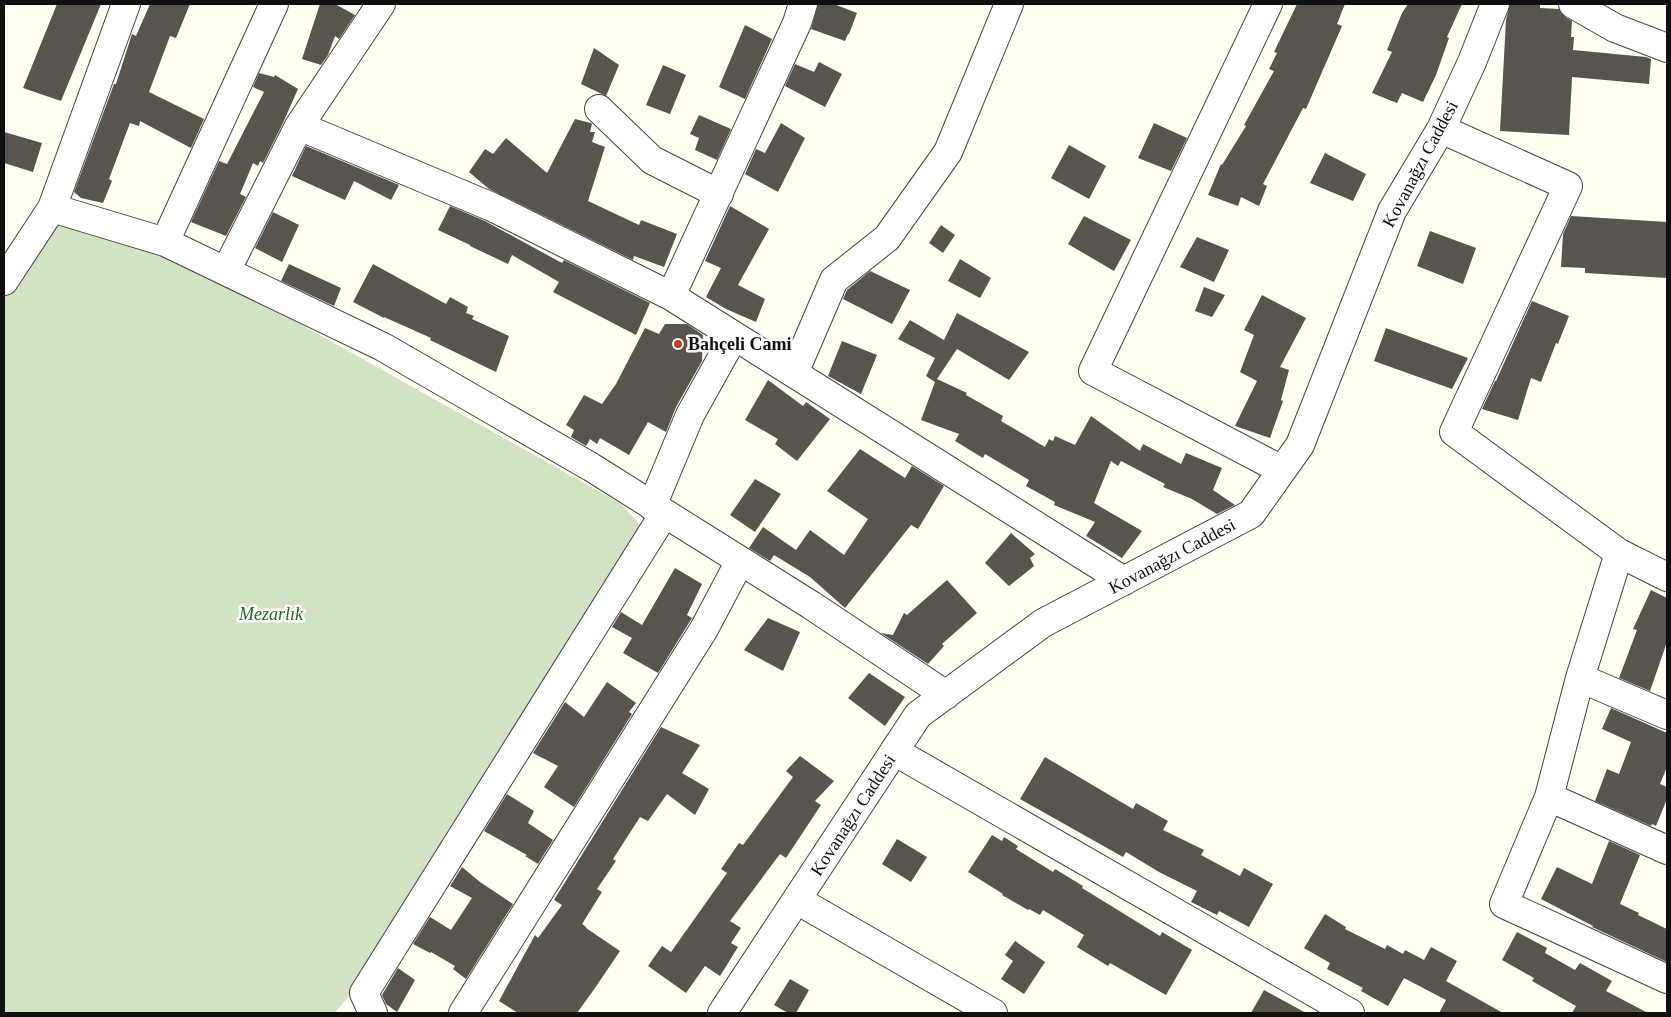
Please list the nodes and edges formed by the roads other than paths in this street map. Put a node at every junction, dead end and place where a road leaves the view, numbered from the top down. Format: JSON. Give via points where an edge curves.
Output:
{"nodes":[{"id":1,"x":126,"y":4,"type":"edge"},
{"id":2,"x":274,"y":4,"type":"edge"},
{"id":3,"x":381,"y":4,"type":"edge"},
{"id":4,"x":802,"y":4,"type":"edge"},
{"id":5,"x":1009,"y":4,"type":"edge"},
{"id":6,"x":1268,"y":4,"type":"edge"},
{"id":7,"x":1495,"y":4,"type":"edge"},
{"id":8,"x":1573,"y":4,"type":"edge"},
{"id":9,"x":1667,"y":48,"type":"edge"},
{"id":10,"x":599,"y":109,"type":"dead end"},
{"id":11,"x":298,"y":126,"type":"junction"},
{"id":12,"x":1441,"y":129,"type":"junction"},
{"id":13,"x":719,"y":194,"type":"junction"},
{"id":14,"x":52,"y":208,"type":"junction"},
{"id":15,"x":165,"y":242,"type":"junction"},
{"id":16,"x":226,"y":271,"type":"junction"},
{"id":17,"x":4,"y":281,"type":"edge"},
{"id":18,"x":671,"y":296,"type":"junction"},
{"id":19,"x":734,"y":336,"type":"junction"},
{"id":20,"x":794,"y":373,"type":"junction"},
{"id":21,"x":1282,"y":470,"type":"junction"},
{"id":22,"x":658,"y":510,"type":"junction"},
{"id":23,"x":1618,"y":553,"type":"junction"},
{"id":24,"x":740,"y":561,"type":"junction"},
{"id":25,"x":1667,"y":577,"type":"edge"},
{"id":26,"x":1124,"y":580,"type":"junction"},
{"id":27,"x":1580,"y":678,"type":"junction"},
{"id":28,"x":946,"y":695,"type":"junction"},
{"id":29,"x":1667,"y":715,"type":"edge"},
{"id":30,"x":894,"y":751,"type":"junction"},
{"id":31,"x":1549,"y":797,"type":"junction"},
{"id":32,"x":1667,"y":850,"type":"edge"},
{"id":33,"x":797,"y":900,"type":"junction"},
{"id":34,"x":1667,"y":979,"type":"edge"},
{"id":35,"x":727,"y":1012,"type":"edge"},
{"id":36,"x":373,"y":1013,"type":"edge"},
{"id":37,"x":463,"y":1013,"type":"edge"},
{"id":38,"x":993,"y":1013,"type":"edge"},
{"id":39,"x":1350,"y":1013,"type":"edge"}],
"edges":[{"from":1,"to":14,"type":"street"},
{"from":2,"to":15,"type":"street"},
{"from":3,"to":11,"type":"street"},
{"from":4,"to":13,"type":"street","via":[[797,24]]},
{"from":5,"to":20,"type":"street","via":[[948,152],[887,238],[834,280]]},
{"from":6,"to":21,"type":"street","via":[[1094,371]]},
{"from":7,"to":12,"type":"street","name":"Kovanağzı Caddesi"},
{"from":8,"to":9,"type":"street","via":[[1615,28]]},
{"from":10,"to":13,"type":"street","via":[[652,160]]},
{"from":11,"to":16,"type":"street"},
{"from":11,"to":18,"type":"street","via":[[492,207]]},
{"from":12,"to":21,"type":"street","name":"Kovanağzı Caddesi","via":[[1392,210],[1300,445]]},
{"from":12,"to":23,"type":"street","via":[[1568,186],[1454,432]]},
{"from":13,"to":18,"type":"street"},
{"from":14,"to":15,"type":"street"},
{"from":14,"to":17,"type":"street"},
{"from":15,"to":16,"type":"street"},
{"from":16,"to":22,"type":"street","via":[[383,347],[591,467]]},
{"from":18,"to":19,"type":"street"},
{"from":19,"to":20,"type":"street"},
{"from":19,"to":22,"type":"street","via":[[690,415]]},
{"from":20,"to":26,"type":"street"},
{"from":21,"to":26,"type":"street","name":"Kovanağzı Caddesi","via":[[1251,514]]},
{"from":22,"to":24,"type":"street"},
{"from":22,"to":36,"type":"street","via":[[364,993]]},
{"from":23,"to":25,"type":"street"},
{"from":23,"to":27,"type":"street"},
{"from":24,"to":28,"type":"street"},
{"from":24,"to":37,"type":"street","via":[[704,629]]},
{"from":26,"to":28,"type":"street","name":"Kovanağzı Caddesi","via":[[1043,623]]},
{"from":27,"to":29,"type":"street"},
{"from":27,"to":31,"type":"street"},
{"from":28,"to":30,"type":"street","name":"Kovanağzı Caddesi","via":[[918,715]]},
{"from":30,"to":33,"type":"street","name":"Kovanağzı Caddesi"},
{"from":30,"to":39,"type":"street"},
{"from":31,"to":32,"type":"street"},
{"from":31,"to":34,"type":"street","via":[[1504,904]]},
{"from":33,"to":35,"type":"street","name":"Kovanağzı Caddesi"},
{"from":33,"to":38,"type":"street"}]}
